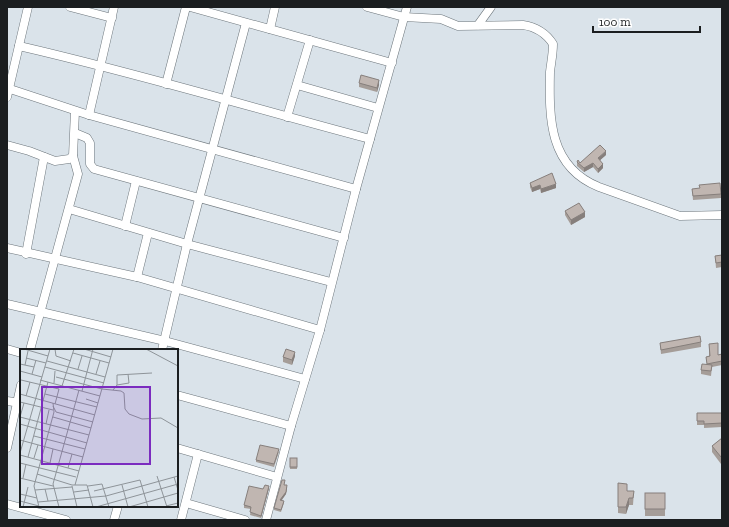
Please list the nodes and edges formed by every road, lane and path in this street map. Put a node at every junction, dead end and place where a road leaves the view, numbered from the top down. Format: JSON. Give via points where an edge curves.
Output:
{"nodes":[{"id":1,"x":28,"y":7,"type":"edge"},
{"id":2,"x":70,"y":7,"type":"edge"},
{"id":3,"x":114,"y":7,"type":"edge"},
{"id":4,"x":186,"y":7,"type":"edge"},
{"id":5,"x":190,"y":7,"type":"edge"},
{"id":6,"x":275,"y":7,"type":"edge"},
{"id":7,"x":367,"y":7,"type":"edge"},
{"id":8,"x":407,"y":7,"type":"edge"},
{"id":9,"x":491,"y":7,"type":"edge"},
{"id":10,"x":404,"y":17,"type":"junction"},
{"id":11,"x":112,"y":18,"type":"junction"},
{"id":12,"x":246,"y":23,"type":"junction"},
{"id":13,"x":478,"y":25,"type":"junction"},
{"id":14,"x":270,"y":29,"type":"junction"},
{"id":15,"x":310,"y":40,"type":"junction"},
{"id":16,"x":19,"y":46,"type":"junction"},
{"id":17,"x":392,"y":63,"type":"junction"},
{"id":18,"x":101,"y":64,"type":"junction"},
{"id":19,"x":166,"y":84,"type":"junction"},
{"id":20,"x":297,"y":84,"type":"junction"},
{"id":21,"x":8,"y":91,"type":"edge"},
{"id":22,"x":225,"y":101,"type":"junction"},
{"id":23,"x":378,"y":108,"type":"junction"},
{"id":24,"x":75,"y":111,"type":"junction"},
{"id":25,"x":89,"y":115,"type":"junction"},
{"id":26,"x":287,"y":117,"type":"junction"},
{"id":27,"x":75,"y":133,"type":"junction"},
{"id":28,"x":370,"y":139,"type":"junction"},
{"id":29,"x":7,"y":145,"type":"edge"},
{"id":30,"x":212,"y":149,"type":"junction"},
{"id":31,"x":74,"y":156,"type":"junction"},
{"id":32,"x":44,"y":157,"type":"junction"},
{"id":33,"x":136,"y":181,"type":"junction"},
{"id":34,"x":356,"y":189,"type":"junction"},
{"id":35,"x":199,"y":198,"type":"junction"},
{"id":36,"x":69,"y":209,"type":"junction"},
{"id":37,"x":722,"y":215,"type":"edge"},
{"id":38,"x":125,"y":226,"type":"junction"},
{"id":39,"x":148,"y":233,"type":"junction"},
{"id":40,"x":344,"y":238,"type":"junction"},
{"id":41,"x":187,"y":244,"type":"junction"},
{"id":42,"x":7,"y":248,"type":"edge"},
{"id":43,"x":26,"y":254,"type":"junction"},
{"id":44,"x":55,"y":260,"type":"junction"},
{"id":45,"x":137,"y":277,"type":"junction"},
{"id":46,"x":331,"y":282,"type":"junction"},
{"id":47,"x":176,"y":290,"type":"junction"},
{"id":48,"x":7,"y":304,"type":"edge"},
{"id":49,"x":41,"y":313,"type":"junction"},
{"id":50,"x":320,"y":330,"type":"junction"},
{"id":51,"x":165,"y":341,"type":"junction"},
{"id":52,"x":7,"y":349,"type":"edge"},
{"id":53,"x":30,"y":349,"type":"edge"},
{"id":54,"x":162,"y":349,"type":"edge"},
{"id":55,"x":20,"y":353,"type":"edge"},
{"id":56,"x":305,"y":379,"type":"junction"},
{"id":57,"x":178,"y":395,"type":"edge"},
{"id":58,"x":7,"y":401,"type":"edge"},
{"id":59,"x":19,"y":402,"type":"edge"},
{"id":60,"x":291,"y":426,"type":"junction"},
{"id":61,"x":7,"y":448,"type":"edge"},
{"id":62,"x":178,"y":448,"type":"edge"},
{"id":63,"x":198,"y":454,"type":"junction"},
{"id":64,"x":277,"y":476,"type":"junction"},
{"id":65,"x":186,"y":503,"type":"junction"},
{"id":66,"x":7,"y":504,"type":"edge"},
{"id":67,"x":51,"y":507,"type":"edge"},
{"id":68,"x":118,"y":507,"type":"edge"},
{"id":69,"x":49,"y":515,"type":"junction"},
{"id":70,"x":66,"y":520,"type":"edge"},
{"id":71,"x":114,"y":520,"type":"edge"},
{"id":72,"x":181,"y":520,"type":"edge"},
{"id":73,"x":245,"y":520,"type":"edge"},
{"id":74,"x":266,"y":520,"type":"edge"}],
"edges":[{"from":1,"to":16,"type":"street"},
{"from":2,"to":11,"type":"street"},
{"from":3,"to":11,"type":"street"},
{"from":4,"to":19,"type":"street"},
{"from":5,"to":12,"type":"street"},
{"from":6,"to":14,"type":"street"},
{"from":7,"to":10,"type":"street"},
{"from":8,"to":10,"type":"street"},
{"from":9,"to":13,"type":"street"},
{"from":10,"to":13,"type":"street","via":[[441,19],[458,26]]},
{"from":10,"to":17,"type":"street"},
{"from":11,"to":18,"type":"street"},
{"from":12,"to":14,"type":"street"},
{"from":12,"to":22,"type":"street"},
{"from":13,"to":37,"type":"street","via":[[523,24],[537,29],[553,44],[550,121],[558,151],[577,175],[588,183],[680,216]]},
{"from":14,"to":15,"type":"street"},
{"from":15,"to":17,"type":"street"},
{"from":15,"to":20,"type":"street"},
{"from":16,"to":18,"type":"street"},
{"from":16,"to":21,"type":"street"},
{"from":17,"to":23,"type":"street"},
{"from":18,"to":19,"type":"street"},
{"from":18,"to":25,"type":"street"},
{"from":19,"to":22,"type":"street"},
{"from":20,"to":23,"type":"street"},
{"from":20,"to":26,"type":"street"},
{"from":21,"to":24,"type":"street"},
{"from":22,"to":26,"type":"street"},
{"from":22,"to":30,"type":"street"},
{"from":23,"to":28,"type":"street"},
{"from":24,"to":25,"type":"street"},
{"from":24,"to":27,"type":"street"},
{"from":25,"to":30,"type":"street"},
{"from":26,"to":28,"type":"street"},
{"from":27,"to":31,"type":"street"},
{"from":27,"to":33,"type":"street","via":[[87,138],[90,143],[92,167]]},
{"from":28,"to":34,"type":"street"},
{"from":29,"to":32,"type":"street"},
{"from":30,"to":34,"type":"street"},
{"from":30,"to":35,"type":"street"},
{"from":31,"to":32,"type":"street","via":[[60,161]]},
{"from":31,"to":36,"type":"street","via":[[78,174]]},
{"from":32,"to":43,"type":"street"},
{"from":33,"to":35,"type":"street"},
{"from":33,"to":38,"type":"street"},
{"from":34,"to":40,"type":"street"},
{"from":35,"to":40,"type":"street"},
{"from":35,"to":41,"type":"street"},
{"from":36,"to":38,"type":"street"},
{"from":36,"to":44,"type":"street"},
{"from":38,"to":39,"type":"street"},
{"from":39,"to":41,"type":"street"},
{"from":39,"to":45,"type":"street"},
{"from":40,"to":46,"type":"street"},
{"from":41,"to":46,"type":"street"},
{"from":41,"to":47,"type":"street"},
{"from":42,"to":43,"type":"street"},
{"from":43,"to":44,"type":"street"},
{"from":44,"to":45,"type":"street"},
{"from":44,"to":49,"type":"street"},
{"from":45,"to":47,"type":"street"},
{"from":46,"to":50,"type":"street"},
{"from":47,"to":50,"type":"street"},
{"from":47,"to":51,"type":"street"},
{"from":48,"to":49,"type":"street"},
{"from":49,"to":51,"type":"street"},
{"from":49,"to":53,"type":"street"},
{"from":50,"to":56,"type":"street"},
{"from":51,"to":54,"type":"street"},
{"from":51,"to":56,"type":"street"},
{"from":52,"to":55,"type":"street"},
{"from":56,"to":60,"type":"street"},
{"from":57,"to":60,"type":"street"},
{"from":58,"to":59,"type":"street"},
{"from":59,"to":61,"type":"street"},
{"from":60,"to":64,"type":"street"},
{"from":62,"to":63,"type":"street"},
{"from":63,"to":64,"type":"street"},
{"from":63,"to":65,"type":"street"},
{"from":64,"to":74,"type":"street"},
{"from":65,"to":72,"type":"street"},
{"from":65,"to":73,"type":"street"},
{"from":66,"to":69,"type":"street"},
{"from":67,"to":69,"type":"street"},
{"from":68,"to":71,"type":"street"},
{"from":69,"to":70,"type":"street"}]}
